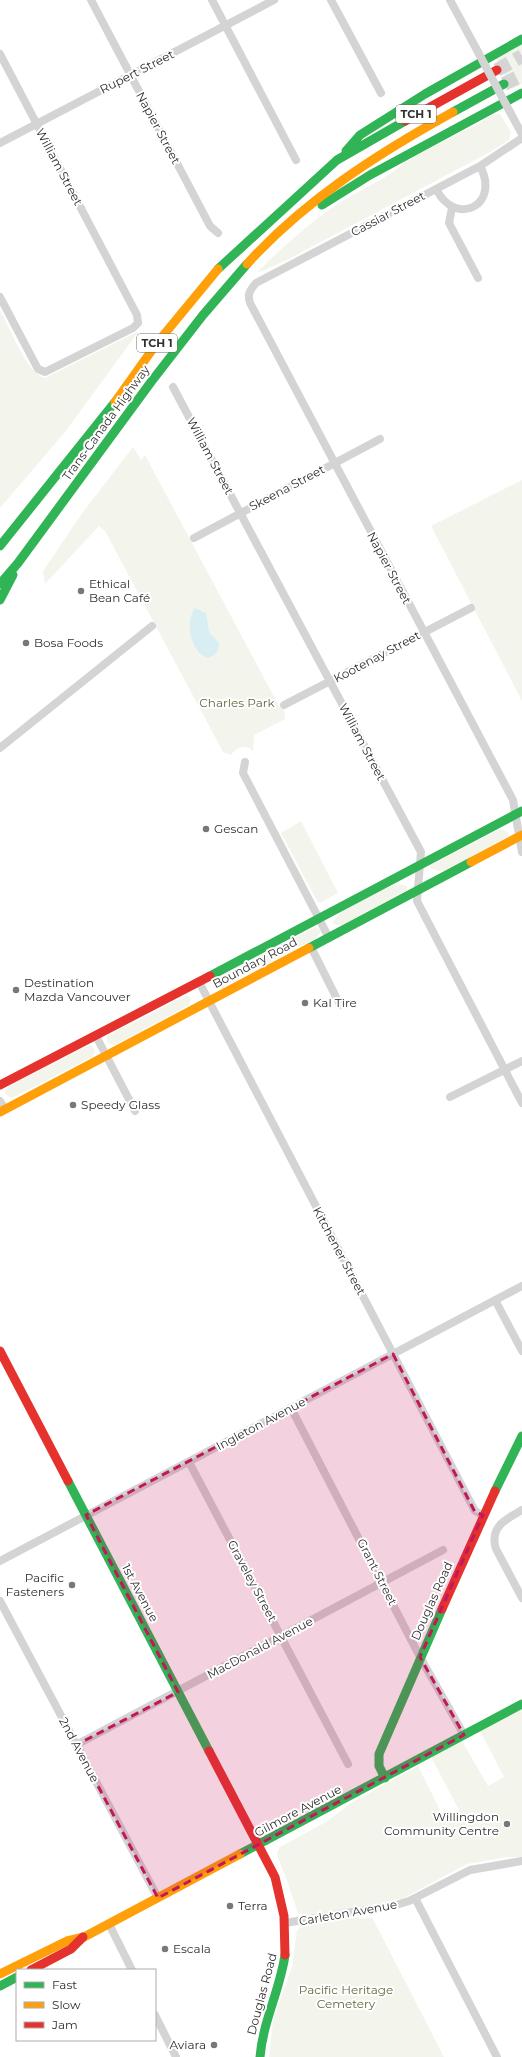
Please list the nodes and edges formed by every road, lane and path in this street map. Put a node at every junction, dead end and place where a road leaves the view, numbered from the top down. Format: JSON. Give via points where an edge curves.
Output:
{"nodes":[{"id":1,"x":91,"y":0,"type":"edge"},
{"id":2,"x":212,"y":0,"type":"edge"},
{"id":3,"x":274,"y":0,"type":"edge"},
{"id":4,"x":331,"y":0,"type":"edge"},
{"id":5,"x":450,"y":0,"type":"edge"},
{"id":6,"x":225,"y":26,"type":"junction"},
{"id":7,"x":522,"y":39,"type":"edge"},
{"id":8,"x":0,"y":54,"type":"edge"},
{"id":9,"x":497,"y":70,"type":"tunnel mouth"},
{"id":10,"x":130,"y":75,"type":"junction"},
{"id":11,"x":504,"y":84,"type":"tunnel mouth"},
{"id":12,"x":522,"y":92,"type":"edge"},
{"id":13,"x":381,"y":94,"type":"dead end"},
{"id":14,"x":37,"y":124,"type":"junction"},
{"id":15,"x":522,"y":134,"type":"edge"},
{"id":16,"x":522,"y":138,"type":"edge"},
{"id":17,"x":0,"y":143,"type":"edge"},
{"id":18,"x":296,"y":160,"type":"dead end"},
{"id":19,"x":337,"y":160,"type":"junction"},
{"id":20,"x":480,"y":166,"type":"junction"},
{"id":21,"x":436,"y":189,"type":"junction"},
{"id":22,"x":452,"y":208,"type":"junction"},
{"id":23,"x":218,"y":233,"type":"dead end"},
{"id":24,"x":275,"y":236,"type":"junction"},
{"id":25,"x":478,"y":278,"type":"dead end"},
{"id":26,"x":252,"y":288,"type":"joint"},
{"id":27,"x":0,"y":297,"type":"edge"},
{"id":28,"x":173,"y":387,"type":"dead end"},
{"id":29,"x":380,"y":439,"type":"dead end"},
{"id":30,"x":334,"y":463,"type":"junction"},
{"id":31,"x":240,"y":513,"type":"junction"},
{"id":32,"x":194,"y":538,"type":"dead end"},
{"id":33,"x":0,"y":546,"type":"edge"},
{"id":34,"x":18,"y":563,"type":"junction"},
{"id":35,"x":0,"y":584,"type":"edge"},
{"id":36,"x":0,"y":600,"type":"edge"},
{"id":37,"x":470,"y":608,"type":"dead end"},
{"id":38,"x":152,"y":626,"type":"dead end"},
{"id":39,"x":424,"y":633,"type":"junction"},
{"id":40,"x":330,"y":682,"type":"junction"},
{"id":41,"x":284,"y":705,"type":"dead end"},
{"id":42,"x":0,"y":748,"type":"edge"},
{"id":43,"x":245,"y":762,"type":"dead end"},
{"id":44,"x":519,"y":812,"type":"edge"},
{"id":45,"x":521,"y":836,"type":"edge"},
{"id":46,"x":522,"y":852,"type":"edge"},
{"id":47,"x":420,"y":864,"type":"junction"},
{"id":48,"x":418,"y":890,"type":"junction"},
{"id":49,"x":319,"y":919,"type":"junction"},
{"id":50,"x":329,"y":938,"type":"junction"},
{"id":51,"x":311,"y":947,"type":"junction"},
{"id":52,"x":199,"y":982,"type":"junction"},
{"id":53,"x":209,"y":1001,"type":"junction"},
{"id":54,"x":340,"y":1005,"type":"dead end"},
{"id":55,"x":96,"y":1036,"type":"junction"},
{"id":56,"x":107,"y":1056,"type":"junction"},
{"id":57,"x":522,"y":1061,"type":"edge"},
{"id":58,"x":504,"y":1070,"type":"junction"},
{"id":59,"x":0,"y":1085,"type":"edge"},
{"id":60,"x":450,"y":1097,"type":"dead end"},
{"id":61,"x":0,"y":1100,"type":"edge"},
{"id":62,"x":522,"y":1103,"type":"edge"},
{"id":63,"x":2,"y":1111,"type":"edge"},
{"id":64,"x":135,"y":1111,"type":"dead end"},
{"id":65,"x":522,"y":1286,"type":"edge"},
{"id":66,"x":496,"y":1300,"type":"junction"},
{"id":67,"x":0,"y":1351,"type":"edge"},
{"id":68,"x":522,"y":1351,"type":"edge"},
{"id":69,"x":393,"y":1354,"type":"junction"},
{"id":70,"x":291,"y":1408,"type":"junction"},
{"id":71,"x":522,"y":1436,"type":"edge"},
{"id":72,"x":189,"y":1462,"type":"junction"},
{"id":73,"x":522,"y":1510,"type":"edge"},
{"id":74,"x":86,"y":1515,"type":"junction"},
{"id":75,"x":483,"y":1515,"type":"junction"},
{"id":76,"x":443,"y":1550,"type":"dead end"},
{"id":77,"x":0,"y":1561,"type":"edge"},
{"id":78,"x":382,"y":1582,"type":"junction"},
{"id":79,"x":522,"y":1598,"type":"edge"},
{"id":80,"x":0,"y":1601,"type":"edge"},
{"id":81,"x":282,"y":1636,"type":"junction"},
{"id":82,"x":420,"y":1656,"type":"junction"},
{"id":83,"x":178,"y":1692,"type":"junction"},
{"id":84,"x":522,"y":1704,"type":"edge"},
{"id":85,"x":464,"y":1736,"type":"junction"},
{"id":86,"x":76,"y":1744,"type":"junction"},
{"id":87,"x":348,"y":1764,"type":"dead end"},
{"id":88,"x":385,"y":1778,"type":"junction"},
{"id":89,"x":259,"y":1846,"type":"junction"},
{"id":90,"x":522,"y":1862,"type":"edge"},
{"id":91,"x":158,"y":1898,"type":"junction"},
{"id":92,"x":415,"y":1898,"type":"junction"},
{"id":93,"x":285,"y":1923,"type":"junction"},
{"id":94,"x":109,"y":1924,"type":"junction"},
{"id":95,"x":84,"y":1937,"type":"junction"},
{"id":96,"x":33,"y":1969,"type":"edge"},
{"id":97,"x":132,"y":1969,"type":"edge"},
{"id":98,"x":0,"y":1974,"type":"edge"},
{"id":99,"x":16,"y":1978,"type":"edge"},
{"id":100,"x":0,"y":1986,"type":"edge"},
{"id":101,"x":156,"y":2017,"type":"edge"},
{"id":102,"x":176,"y":2057,"type":"edge"},
{"id":103,"x":260,"y":2057,"type":"edge"},
{"id":104,"x":497,"y":2057,"type":"edge"}],
"edges":[{"from":1,"to":10,"type":"street","name":"Napier Street"},
{"from":2,"to":6,"type":"street"},
{"from":3,"to":6,"type":"street","name":"Rupert Street"},
{"from":4,"to":13,"type":"street"},
{"from":5,"to":15,"type":"street","bridge":true},
{"from":6,"to":10,"type":"street","name":"Rupert Street"},
{"from":6,"to":18,"type":"street"},
{"from":7,"to":19,"type":"main road","via":[[432,90],[360,135]]},
{"from":8,"to":14,"type":"street","name":"William Street"},
{"from":9,"to":19,"type":"main road","name":"Trans-Canada Highway","number":"TCH 1"},
{"from":10,"to":14,"type":"street","name":"Rupert Street"},
{"from":10,"to":23,"type":"street","name":"Napier Street","via":[[210,226]]},
{"from":11,"to":24,"type":"main road","name":"Trans-Canada Highway","number":"TCH 1","via":[[404,137],[378,154],[310,203]]},
{"from":12,"to":24,"type":"main road","via":[[370,175]]},
{"from":14,"to":17,"type":"street","name":"Rupert Street"},
{"from":14,"to":27,"type":"street","name":"William Street","via":[[137,315],[138,323],[133,328],[45,372],[38,368]]},
{"from":16,"to":20,"type":"street","name":"Cassiar Street"},
{"from":19,"to":33,"type":"main road","name":"Trans-Canada Highway","number":"TCH 1","via":[[220,267],[157,343],[117,399]]},
{"from":20,"to":21,"type":"street","name":"Cassiar Street"},
{"from":20,"to":22,"type":"street","via":[[486,180],[484,196],[472,208]]},
{"from":21,"to":22,"type":"street","via":[[444,203]]},
{"from":21,"to":26,"type":"street","name":"Cassiar Street","via":[[256,283]]},
{"from":22,"to":25,"type":"street","via":[[450,223]]},
{"from":24,"to":34,"type":"main road","name":"Trans-Canada Highway","number":"TCH 1","via":[[244,266],[212,303],[147,386]]},
{"from":26,"to":30,"type":"street","name":"Napier Street","via":[[248,296],[250,303]]},
{"from":28,"to":31,"type":"street","name":"William Street"},
{"from":29,"to":30,"type":"street","name":"Skeena Street"},
{"from":30,"to":31,"type":"street","name":"Skeena Street"},
{"from":30,"to":39,"type":"street","name":"Napier Street"},
{"from":31,"to":32,"type":"street","name":"Skeena Street"},
{"from":31,"to":40,"type":"street","name":"William Street"},
{"from":34,"to":35,"type":"main road","name":"Trans-Canada Highway","number":"TCH 1"},
{"from":34,"to":36,"type":"main road"},
{"from":37,"to":39,"type":"street","name":"Kootenay Street"},
{"from":38,"to":42,"type":"street"},
{"from":39,"to":40,"type":"street","name":"Kootenay Street"},
{"from":39,"to":44,"type":"street","name":"Napier Street"},
{"from":40,"to":41,"type":"street","name":"Kootenay Street"},
{"from":40,"to":47,"type":"street","name":"William Street","via":[[420,852]]},
{"from":43,"to":49,"type":"street","via":[[243,773]]},
{"from":44,"to":45,"type":"street","name":"Napier Street"},
{"from":44,"to":47,"type":"main road","name":"Boundary Road"},
{"from":45,"to":46,"type":"street","name":"Napier Street"},
{"from":45,"to":48,"type":"main road","name":"Boundary Road"},
{"from":47,"to":48,"type":"street","name":"William Street"},
{"from":47,"to":49,"type":"main road","name":"Boundary Road"},
{"from":48,"to":50,"type":"main road","name":"Boundary Road"},
{"from":48,"to":58,"type":"street","name":"William Street","via":[[417,901]]},
{"from":49,"to":50,"type":"street"},
{"from":49,"to":52,"type":"main road","name":"Boundary Road"},
{"from":50,"to":51,"type":"main road","name":"Boundary Road"},
{"from":51,"to":53,"type":"main road","name":"Boundary Road"},
{"from":51,"to":54,"type":"street"},
{"from":52,"to":53,"type":"street","name":"Kitchener Street"},
{"from":52,"to":55,"type":"main road","name":"Boundary Road"},
{"from":53,"to":56,"type":"main road","name":"Boundary Road"},
{"from":53,"to":69,"type":"street","name":"Kitchener Street"},
{"from":55,"to":56,"type":"street"},
{"from":55,"to":59,"type":"main road","name":"Boundary Road"},
{"from":56,"to":63,"type":"main road","name":"Boundary Road"},
{"from":56,"to":64,"type":"street"},
{"from":57,"to":58,"type":"street"},
{"from":58,"to":60,"type":"street"},
{"from":58,"to":62,"type":"street","name":"William Street"},
{"from":61,"to":63,"type":"street"},
{"from":65,"to":66,"type":"street","name":"Ingleton Avenue"},
{"from":66,"to":68,"type":"street"},
{"from":66,"to":69,"type":"street","name":"Ingleton Avenue"},
{"from":67,"to":74,"type":"main road","name":"1st Avenue"},
{"from":69,"to":70,"type":"street","name":"Ingleton Avenue"},
{"from":69,"to":75,"type":"street","name":"Kitchener Street","via":[[474,1511]]},
{"from":70,"to":72,"type":"street","name":"Ingleton Avenue"},
{"from":70,"to":78,"type":"street","name":"Grant Street"},
{"from":71,"to":75,"type":"main road","name":"Douglas Road"},
{"from":72,"to":74,"type":"street","name":"Ingleton Avenue"},
{"from":72,"to":81,"type":"street","name":"Graveley Street"},
{"from":73,"to":79,"type":"street","via":[[503,1521],[495,1532],[495,1544]]},
{"from":74,"to":77,"type":"street","name":"Ingleton Avenue"},
{"from":74,"to":83,"type":"main road","name":"1st Avenue"},
{"from":75,"to":82,"type":"main road","name":"Douglas Road"},
{"from":76,"to":78,"type":"street","name":"MacDonald Avenue"},
{"from":78,"to":81,"type":"street","name":"MacDonald Avenue"},
{"from":78,"to":82,"type":"street","name":"Grant Street"},
{"from":80,"to":86,"type":"street","name":"2nd Avenue"},
{"from":81,"to":83,"type":"street","name":"MacDonald Avenue"},
{"from":81,"to":87,"type":"street","name":"Graveley Street"},
{"from":82,"to":85,"type":"street","name":"Grant Street"},
{"from":82,"to":88,"type":"main road","name":"Douglas Road","via":[[379,1754],[379,1766]]},
{"from":83,"to":86,"type":"street","name":"MacDonald Avenue"},
{"from":83,"to":89,"type":"main road","name":"1st Avenue"},
{"from":84,"to":85,"type":"main road","name":"Gilmore Avenue"},
{"from":85,"to":88,"type":"main road","name":"Gilmore Avenue"},
{"from":86,"to":91,"type":"street","name":"2nd Avenue"},
{"from":88,"to":89,"type":"main road","name":"Gilmore Avenue"},
{"from":89,"to":91,"type":"main road","name":"Gilmore Avenue"},
{"from":89,"to":93,"type":"main road","name":"Douglas Road","via":[[280,1891]]},
{"from":90,"to":92,"type":"street","name":"Carleton Avenue","via":[[470,1870]]},
{"from":91,"to":94,"type":"main road","name":"Gilmore Avenue"},
{"from":92,"to":93,"type":"street","name":"Carleton Avenue","via":[[374,1910]]},
{"from":92,"to":104,"type":"street"},
{"from":93,"to":103,"type":"main road","name":"Douglas Road","via":[[284,1963],[265,2022]]},
{"from":94,"to":95,"type":"main road","name":"Gilmore Avenue"},
{"from":94,"to":97,"type":"street"},
{"from":95,"to":96,"type":"main road","name":"Gilmore Avenue","via":[[71,1949]]},
{"from":95,"to":98,"type":"main road","name":"Gilmore Avenue","via":[[67,1941]]},
{"from":99,"to":100,"type":"main road"},
{"from":101,"to":102,"type":"street"}]}
